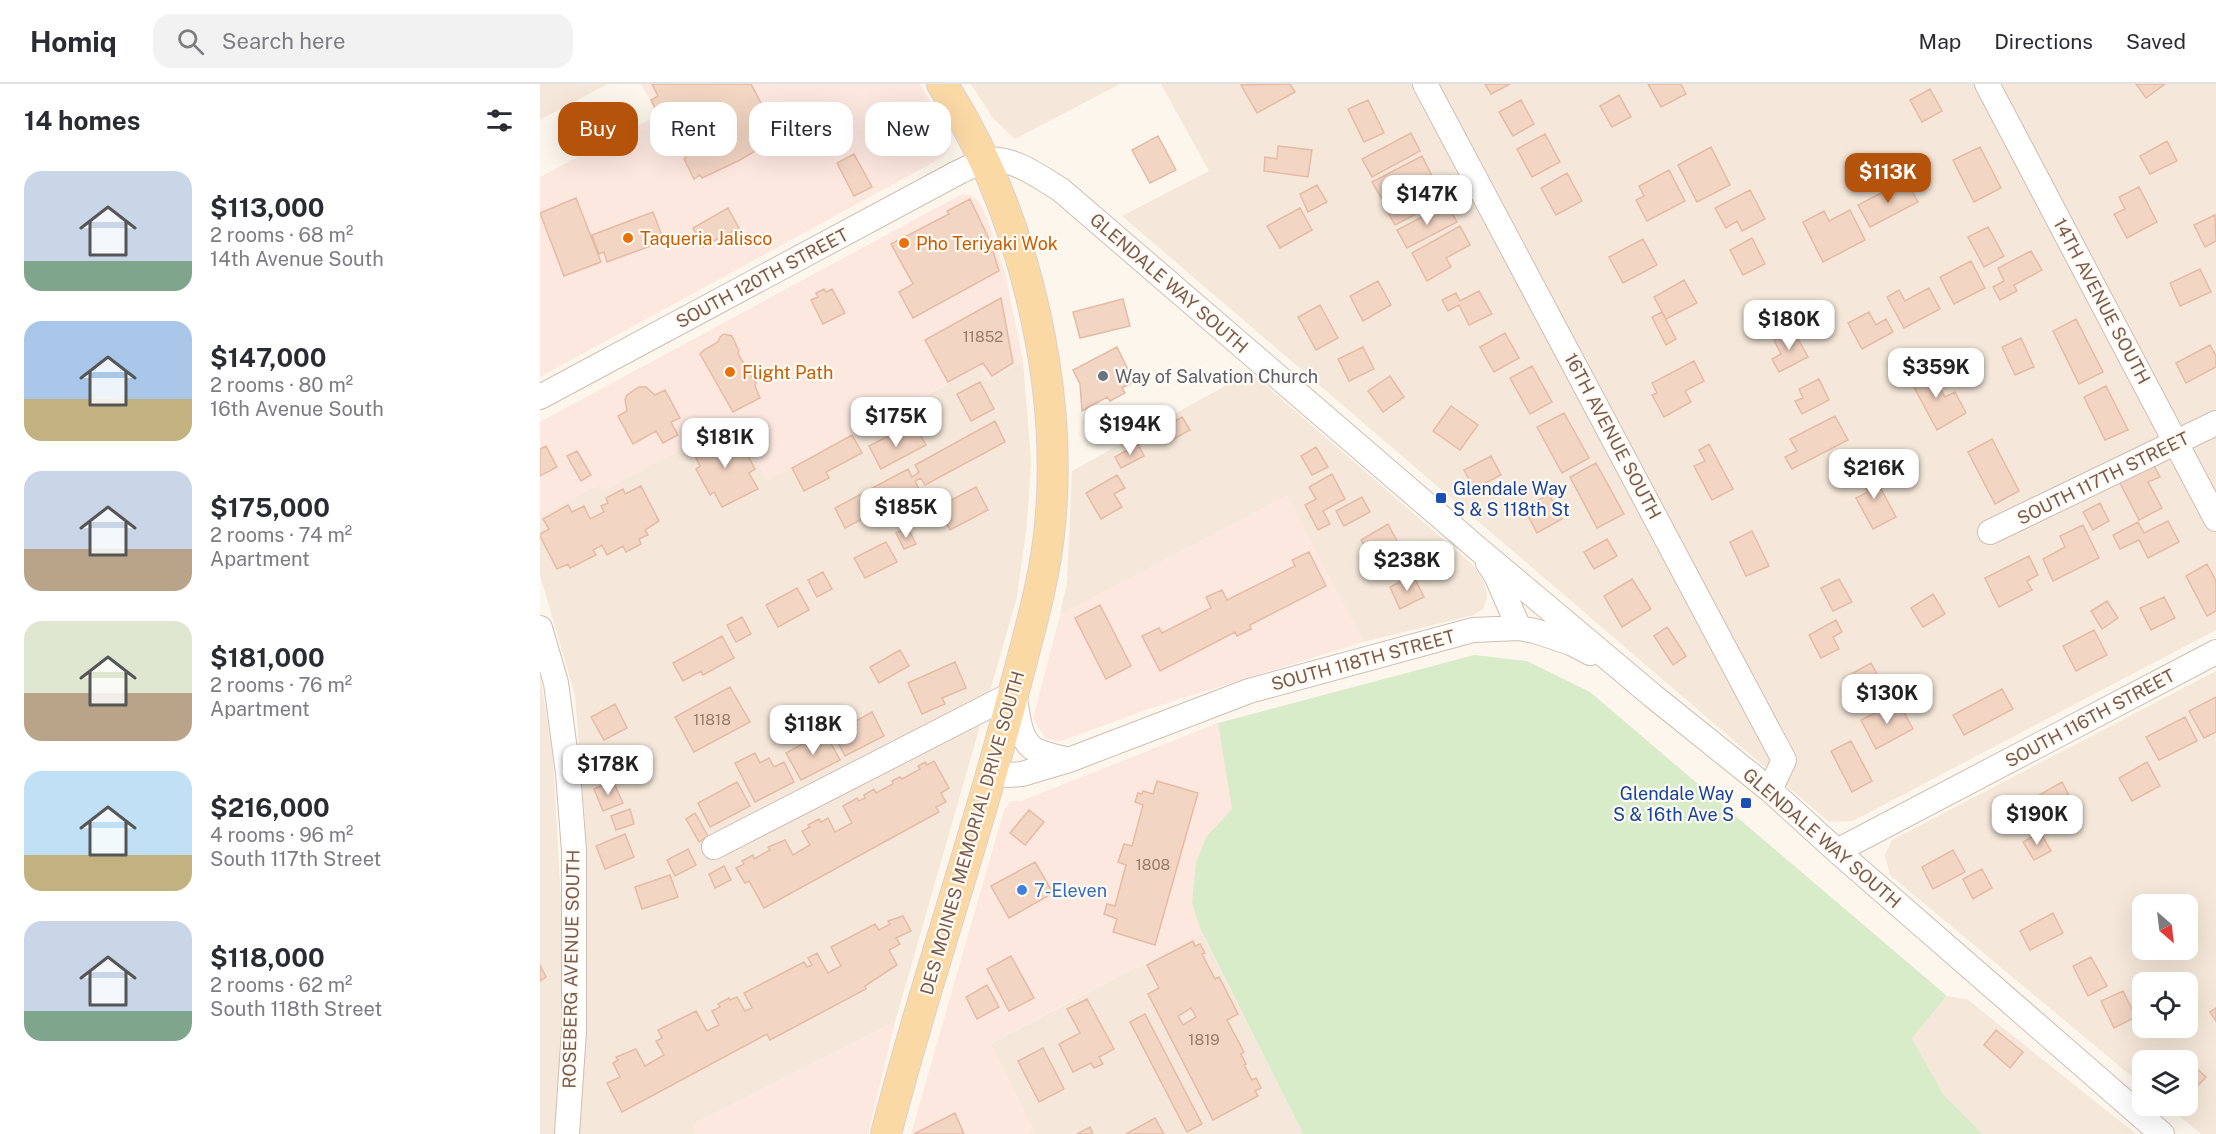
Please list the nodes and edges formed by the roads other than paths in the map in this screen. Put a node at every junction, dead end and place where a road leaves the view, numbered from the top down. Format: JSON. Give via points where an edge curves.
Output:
{"nodes":[{"id":1,"x":942,"y":84,"type":"edge"},
{"id":2,"x":1425,"y":84,"type":"edge"},
{"id":3,"x":1987,"y":84,"type":"edge"},
{"id":4,"x":985,"y":160,"type":"junction"},
{"id":5,"x":540,"y":397,"type":"edge"},
{"id":6,"x":2216,"y":423,"type":"edge"},
{"id":7,"x":2178,"y":443,"type":"junction"},
{"id":8,"x":2216,"y":519,"type":"edge"},
{"id":9,"x":1990,"y":532,"type":"dead end"},
{"id":10,"x":1477,"y":548,"type":"junction"},
{"id":11,"x":540,"y":628,"type":"edge"},
{"id":12,"x":1519,"y":628,"type":"junction"},
{"id":13,"x":2216,"y":652,"type":"edge"},
{"id":14,"x":1014,"y":693,"type":"junction"},
{"id":15,"x":1653,"y":696,"type":"junction"},
{"id":16,"x":1069,"y":760,"type":"junction"},
{"id":17,"x":993,"y":773,"type":"junction"},
{"id":18,"x":1770,"y":790,"type":"junction"},
{"id":19,"x":714,"y":847,"type":"dead end"},
{"id":20,"x":1837,"y":851,"type":"junction"},
{"id":21,"x":567,"y":1134,"type":"edge"},
{"id":22,"x":886,"y":1134,"type":"edge"},
{"id":23,"x":2162,"y":1134,"type":"edge"}],
"edges":[{"from":1,"to":4,"type":"main road","name":"DES MOINES MEMORIAL DRIVE SOUTH"},
{"from":2,"to":18,"type":"street","name":"16TH AVENUE SOUTH","via":[[1784,760]]},
{"from":3,"to":7,"type":"street","name":"14TH AVENUE SOUTH"},
{"from":4,"to":5,"type":"street","name":"SOUTH 120TH STREET"},
{"from":4,"to":10,"type":"street","name":"GLENDALE WAY SOUTH","via":[[1003,160],[1061,190]]},
{"from":4,"to":14,"type":"main road","name":"DES MOINES MEMORIAL DRIVE SOUTH","via":[[1030,294],[1042,348],[1050,430],[1050,525],[1042,579]]},
{"from":6,"to":7,"type":"street","name":"SOUTH 117TH STREET"},
{"from":7,"to":8,"type":"street","name":"14TH AVENUE SOUTH"},
{"from":7,"to":9,"type":"street","name":"SOUTH 117TH STREET"},
{"from":10,"to":12,"type":"street","name":"GLENDALE WAY SOUTH","via":[[1496,575]]},
{"from":10,"to":15,"type":"street","name":"GLENDALE WAY SOUTH"},
{"from":11,"to":21,"type":"street","name":"ROSEBERG AVENUE SOUTH","via":[[556,683],[574,851],[574,1031]]},
{"from":12,"to":15,"type":"street","name":"SOUTH 118TH STREET","via":[[1603,659]]},
{"from":12,"to":16,"type":"street","name":"SOUTH 118TH STREET","via":[[1463,632],[1249,691]]},
{"from":13,"to":20,"type":"street","name":"SOUTH 116TH STREET"},
{"from":14,"to":16,"type":"street","via":[[1026,743],[1038,752]]},
{"from":14,"to":17,"type":"main road","name":"DES MOINES MEMORIAL DRIVE SOUTH"},
{"from":14,"to":19,"type":"street"},
{"from":15,"to":18,"type":"street","name":"GLENDALE WAY SOUTH"},
{"from":16,"to":17,"type":"street","name":"SOUTH 118TH STREET","via":[[1022,774]]},
{"from":17,"to":22,"type":"main road","name":"DES MOINES MEMORIAL DRIVE SOUTH"},
{"from":18,"to":20,"type":"street","name":"GLENDALE WAY SOUTH"},
{"from":20,"to":23,"type":"street","name":"GLENDALE WAY SOUTH"}]}
